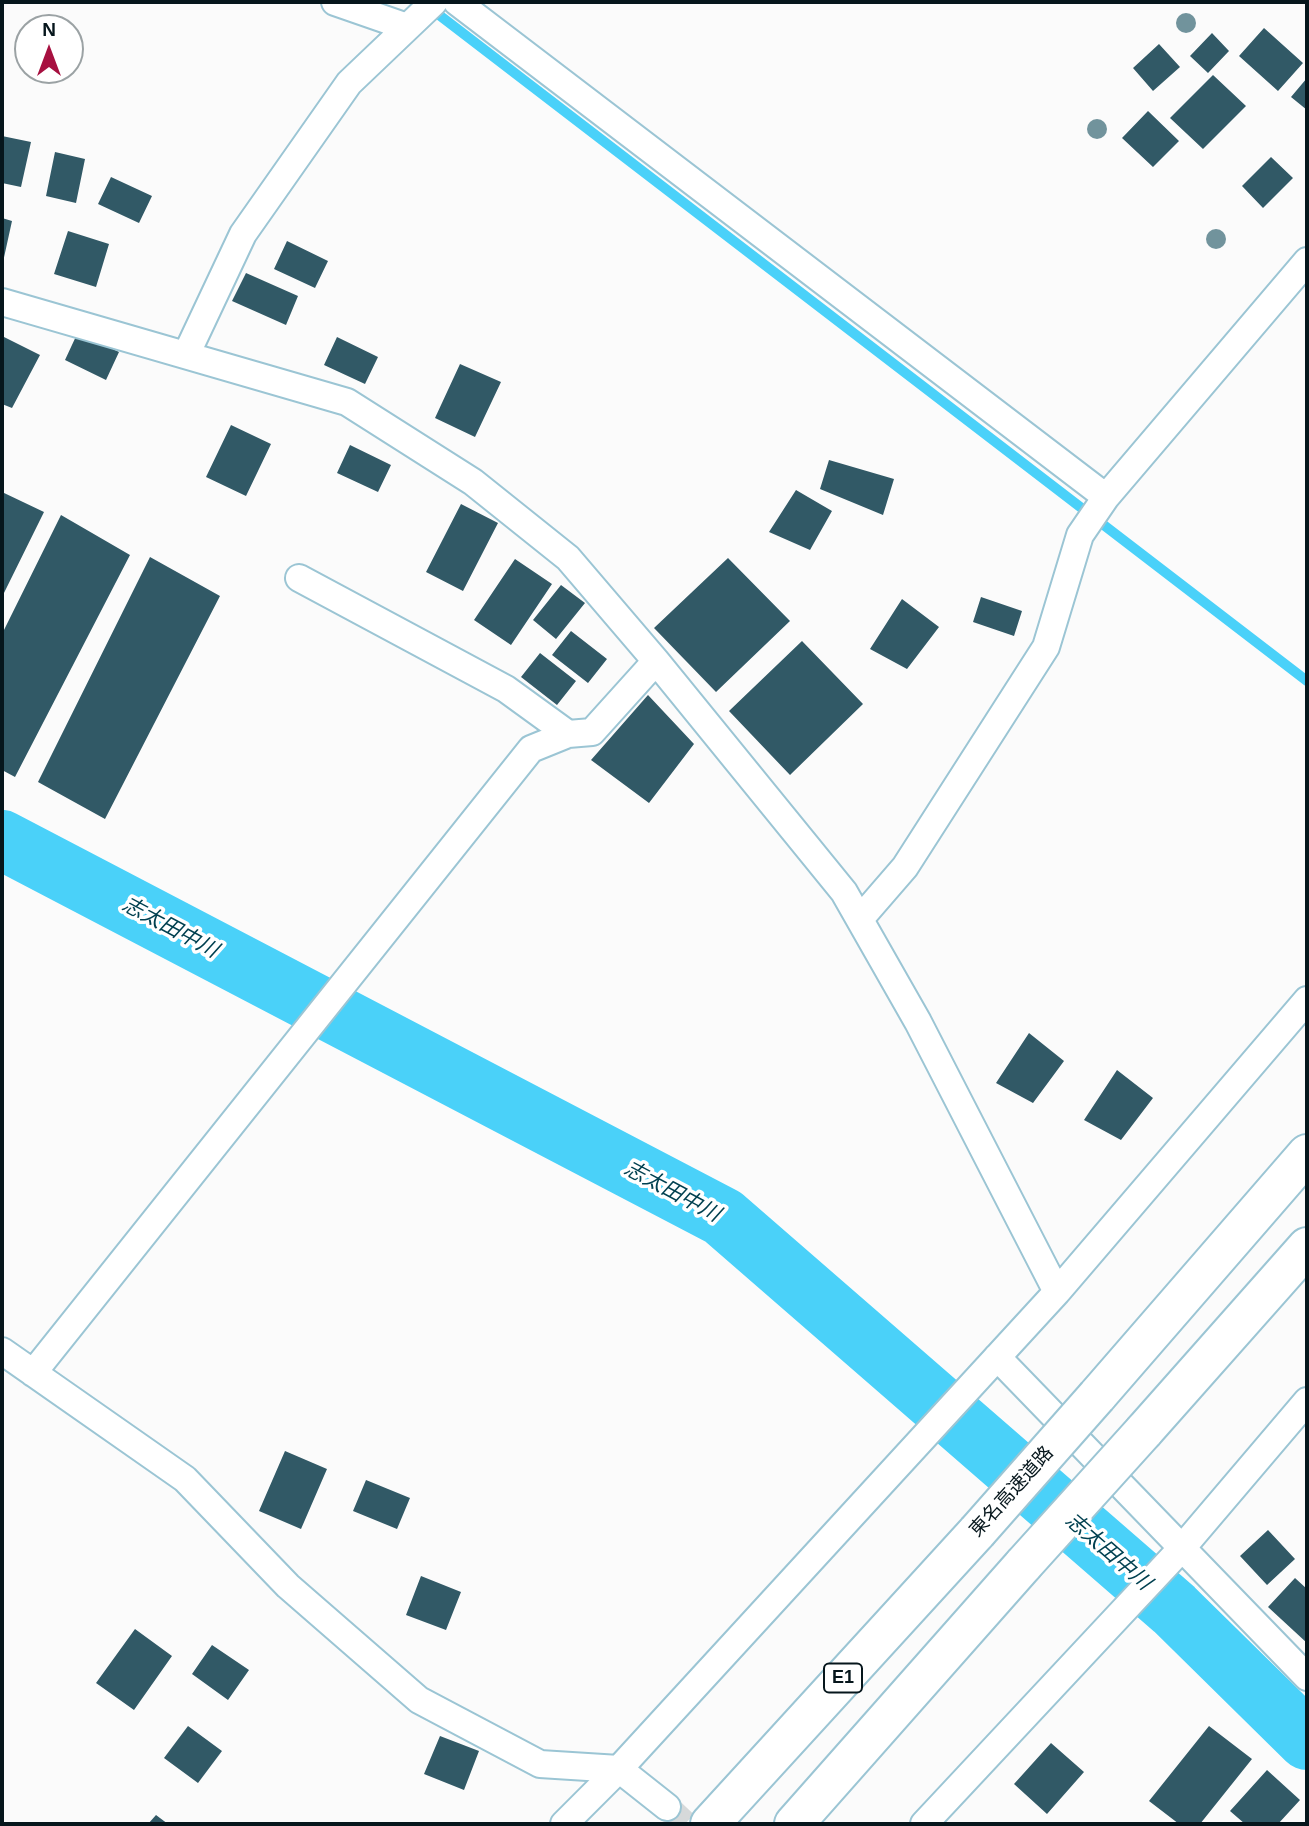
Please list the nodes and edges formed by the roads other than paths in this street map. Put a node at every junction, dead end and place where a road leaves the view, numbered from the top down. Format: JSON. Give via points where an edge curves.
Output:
{"nodes":[{"id":1,"x":335,"y":2,"type":"edge"},
{"id":2,"x":434,"y":2,"type":"edge"},
{"id":3,"x":457,"y":2,"type":"edge"},
{"id":4,"x":407,"y":27,"type":"junction"},
{"id":5,"x":1307,"y":261,"type":"edge"},
{"id":6,"x":2,"y":302,"type":"edge"},
{"id":7,"x":186,"y":355,"type":"junction"},
{"id":8,"x":1106,"y":497,"type":"junction"},
{"id":9,"x":299,"y":578,"type":"dead end"},
{"id":10,"x":656,"y":661,"type":"junction"},
{"id":11,"x":568,"y":734,"type":"junction"},
{"id":12,"x":860,"y":919,"type":"junction"},
{"id":13,"x":1307,"y":1000,"type":"edge"},
{"id":14,"x":1307,"y":1154,"type":"edge"},
{"id":15,"x":1307,"y":1247,"type":"edge"},
{"id":16,"x":1057,"y":1292,"type":"junction"},
{"id":17,"x":2,"y":1351,"type":"edge"},
{"id":18,"x":997,"y":1357,"type":"junction"},
{"id":19,"x":33,"y":1373,"type":"junction"},
{"id":20,"x":1307,"y":1401,"type":"edge"},
{"id":21,"x":1182,"y":1548,"type":"junction"},
{"id":22,"x":1307,"y":1677,"type":"edge"},
{"id":23,"x":619,"y":1769,"type":"junction"},
{"id":24,"x":667,"y":1807,"type":"tunnel mouth"},
{"id":25,"x":564,"y":1824,"type":"edge"},
{"id":26,"x":710,"y":1824,"type":"edge"},
{"id":27,"x":794,"y":1824,"type":"edge"},
{"id":28,"x":924,"y":1824,"type":"edge"}],
"edges":[{"from":1,"to":4,"type":"street"},
{"from":2,"to":4,"type":"street"},
{"from":3,"to":8,"type":"street"},
{"from":4,"to":7,"type":"street","via":[[349,83],[243,234]]},
{"from":5,"to":8,"type":"street"},
{"from":6,"to":7,"type":"street"},
{"from":7,"to":10,"type":"street","via":[[347,402],[473,482],[568,558]]},
{"from":8,"to":12,"type":"street","via":[[1080,535],[1046,646],[905,867]]},
{"from":9,"to":11,"type":"street","via":[[506,689]]},
{"from":10,"to":11,"type":"street","via":[[592,732]]},
{"from":10,"to":12,"type":"street","via":[[844,892]]},
{"from":11,"to":19,"type":"street","via":[[531,748]]},
{"from":12,"to":16,"type":"street"},
{"from":13,"to":16,"type":"street"},
{"from":14,"to":26,"type":"highway","name":"東名高速道路","number":"E1","bridge":true,"via":[[977,1532]]},
{"from":15,"to":27,"type":"highway","bridge":true},
{"from":16,"to":18,"type":"street"},
{"from":17,"to":19,"type":"street"},
{"from":18,"to":21,"type":"street"},
{"from":18,"to":23,"type":"street"},
{"from":19,"to":23,"type":"street","via":[[185,1479],[288,1586],[419,1700],[540,1764]]},
{"from":20,"to":21,"type":"street"},
{"from":21,"to":22,"type":"street"},
{"from":21,"to":28,"type":"street"},
{"from":23,"to":24,"type":"street"},
{"from":23,"to":25,"type":"street"}]}
